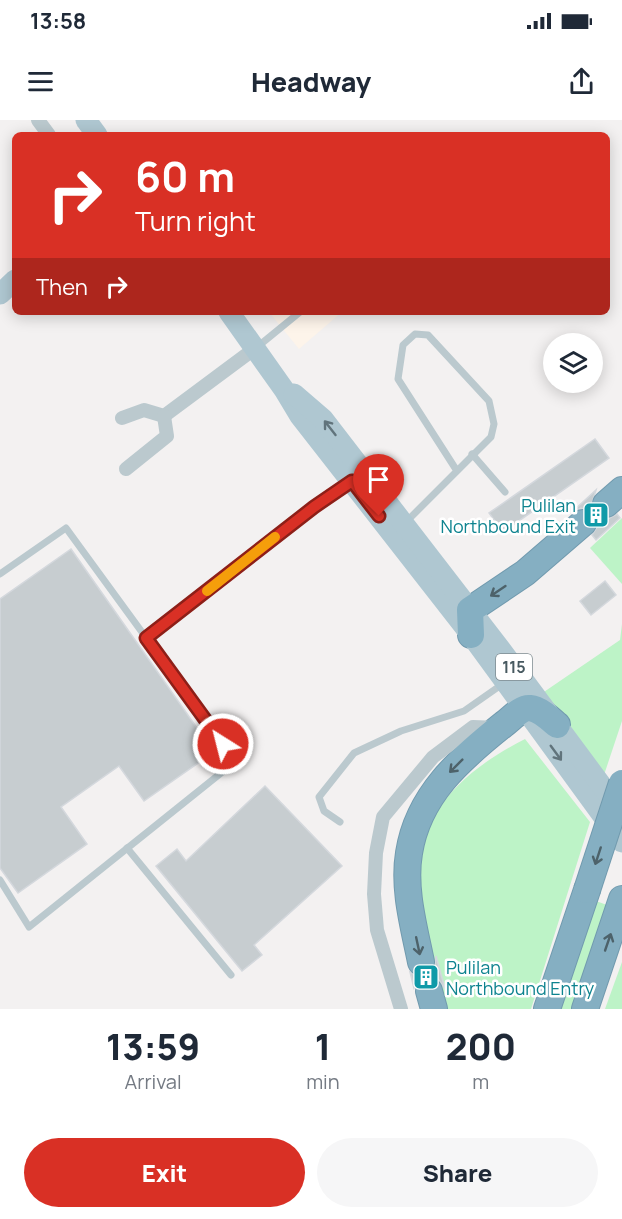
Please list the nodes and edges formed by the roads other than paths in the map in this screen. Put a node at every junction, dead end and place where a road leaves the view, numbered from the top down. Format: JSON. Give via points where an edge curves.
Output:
{"nodes":[{"id":1,"x":12,"y":283,"type":"edge"},
{"id":2,"x":0,"y":294,"type":"edge"},
{"id":3,"x":235,"y":315,"type":"edge"},
{"id":4,"x":296,"y":315,"type":"edge"},
{"id":5,"x":254,"y":349,"type":"junction"},
{"id":6,"x":285,"y":390,"type":"junction"},
{"id":7,"x":164,"y":416,"type":"junction"},
{"id":8,"x":122,"y":418,"type":"dead end"},
{"id":9,"x":472,"y":454,"type":"junction"},
{"id":10,"x":126,"y":469,"type":"dead end"},
{"id":11,"x":457,"y":471,"type":"junction"},
{"id":12,"x":352,"y":481,"type":"junction"},
{"id":13,"x":506,"y":492,"type":"dead end"},
{"id":14,"x":583,"y":523,"type":"dead end"},
{"id":15,"x":404,"y":524,"type":"junction"},
{"id":16,"x":0,"y":574,"type":"edge"},
{"id":17,"x":471,"y":623,"type":"junction"},
{"id":18,"x":146,"y":638,"type":"junction"},
{"id":19,"x":505,"y":683,"type":"junction"},
{"id":20,"x":524,"y":709,"type":"junction"},
{"id":21,"x":557,"y":725,"type":"junction"},
{"id":22,"x":500,"y":728,"type":"junction"},
{"id":23,"x":622,"y":783,"type":"edge"},
{"id":24,"x":622,"y":813,"type":"edge"},
{"id":25,"x":340,"y":822,"type":"dead end"},
{"id":26,"x":622,"y":842,"type":"edge"},
{"id":27,"x":128,"y":848,"type":"junction"},
{"id":28,"x":0,"y":880,"type":"edge"},
{"id":29,"x":620,"y":907,"type":"edge"},
{"id":30,"x":422,"y":962,"type":"dead end"},
{"id":31,"x":231,"y":975,"type":"dead end"},
{"id":32,"x":401,"y":1009,"type":"edge"},
{"id":33,"x":547,"y":1009,"type":"edge"},
{"id":34,"x":585,"y":1009,"type":"edge"}],
"edges":[{"from":1,"to":2,"type":"main road"},
{"from":3,"to":5,"type":"main road","number":"115"},
{"from":4,"to":5,"type":"lane"},
{"from":5,"to":6,"type":"main road","number":"115"},
{"from":5,"to":7,"type":"street"},
{"from":6,"to":12,"type":"main road","number":"115","via":[[300,416]]},
{"from":15,"to":6,"type":"main road","number":"115","one_way":true,"via":[[323,419]]},
{"from":7,"to":8,"type":"street","via":[[144,410]]},
{"from":7,"to":10,"type":"street","via":[[167,435]]},
{"from":9,"to":11,"type":"lane"},
{"from":9,"to":11,"type":"lane","via":[[491,437],[494,424],[489,401],[428,335],[415,334],[403,345],[398,380]]},
{"from":9,"to":13,"type":"lane"},
{"from":11,"to":15,"type":"lane"},
{"from":12,"to":17,"type":"main road","number":"115"},
{"from":12,"to":18,"type":"lane"},
{"from":14,"to":17,"type":"highway","one_way":true},
{"from":15,"to":17,"type":"main road","number":"115"},
{"from":16,"to":18,"type":"lane","via":[[66,528]]},
{"from":17,"to":19,"type":"main road","number":"115"},
{"from":17,"to":21,"type":"main road","number":"115"},
{"from":18,"to":27,"type":"lane","via":[[236,761]]},
{"from":19,"to":20,"type":"main road","number":"115"},
{"from":19,"to":25,"type":"lane","via":[[464,711],[400,730],[354,753],[319,796],[324,812]]},
{"from":20,"to":21,"type":"highway","via":[[536,709]]},
{"from":20,"to":22,"type":"highway"},
{"from":20,"to":26,"type":"main road","number":"115","one_way":true},
{"from":21,"to":24,"type":"main road","number":"115"},
{"from":22,"to":30,"type":"highway","one_way":true,"via":[[440,781],[415,830],[407,885]]},
{"from":22,"to":32,"type":"street","via":[[473,727],[433,757],[383,817],[376,853],[377,930]]},
{"from":23,"to":33,"type":"highway","one_way":true,"bridge":true},
{"from":27,"to":28,"type":"lane","via":[[29,927]]},
{"from":27,"to":31,"type":"lane"},
{"from":34,"to":29,"type":"highway","one_way":true}]}
